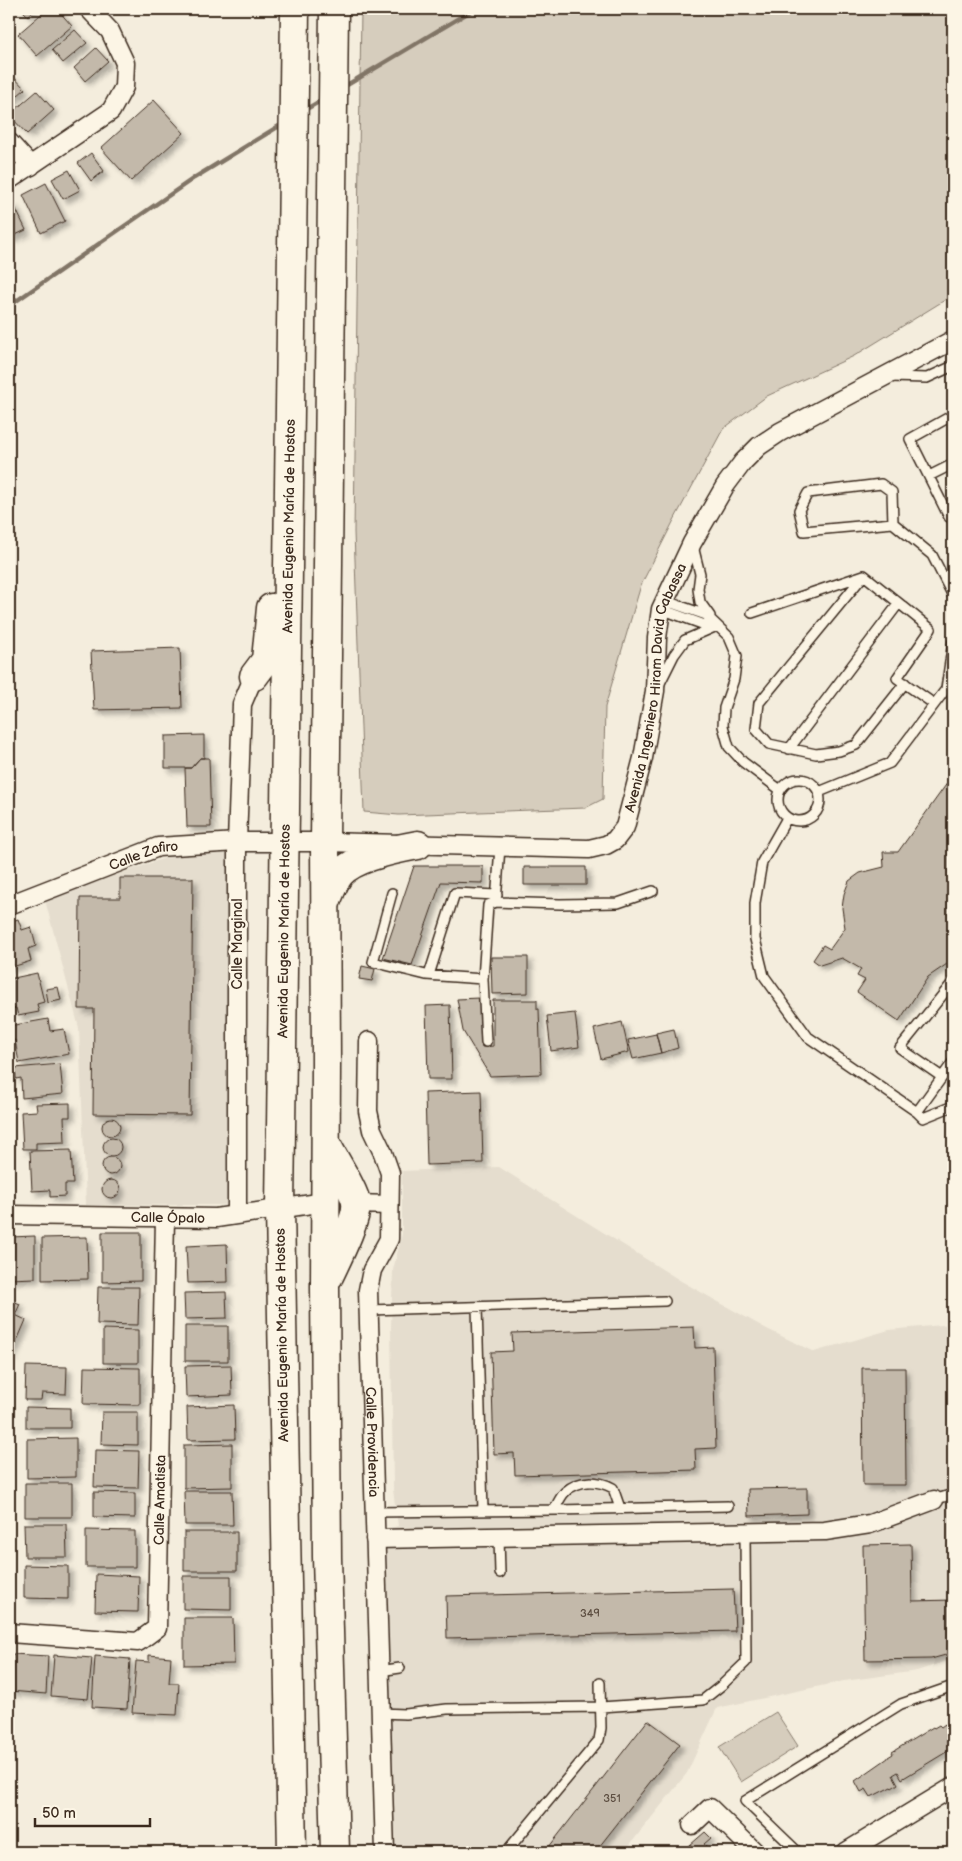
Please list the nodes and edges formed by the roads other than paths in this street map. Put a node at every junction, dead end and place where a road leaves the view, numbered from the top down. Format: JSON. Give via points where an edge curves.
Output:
{"nodes":[{"id":1,"x":89,"y":9,"type":"edge"},
{"id":2,"x":295,"y":9,"type":"edge"},
{"id":3,"x":334,"y":9,"type":"edge"},
{"id":4,"x":9,"y":142,"type":"edge"},
{"id":5,"x":31,"y":166,"type":"junction"},
{"id":6,"x":9,"y":180,"type":"edge"},
{"id":7,"x":953,"y":340,"type":"edge"},
{"id":8,"x":953,"y":366,"type":"edge"},
{"id":9,"x":885,"y":376,"type":"junction"},
{"id":10,"x":953,"y":416,"type":"edge"},
{"id":11,"x":289,"y":418,"type":"junction"},
{"id":12,"x":953,"y":464,"type":"edge"},
{"id":13,"x":929,"y":476,"type":"junction"},
{"id":14,"x":953,"y":515,"type":"edge"},
{"id":15,"x":893,"y":523,"type":"junction"},
{"id":16,"x":692,"y":543,"type":"junction"},
{"id":17,"x":864,"y":575,"type":"junction"},
{"id":18,"x":953,"y":596,"type":"edge"},
{"id":19,"x":899,"y":603,"type":"junction"},
{"id":20,"x":664,"y":605,"type":"junction"},
{"id":21,"x":752,"y":613,"type":"dead end"},
{"id":22,"x":717,"y":626,"type":"junction"},
{"id":23,"x":953,"y":642,"type":"edge"},
{"id":24,"x":254,"y":676,"type":"joint"},
{"id":25,"x":905,"y":684,"type":"junction"},
{"id":26,"x":655,"y":691,"type":"junction"},
{"id":27,"x":934,"y":704,"type":"junction"},
{"id":28,"x":789,"y":749,"type":"junction"},
{"id":29,"x":779,"y":789,"type":"junction"},
{"id":30,"x":819,"y":792,"type":"junction"},
{"id":31,"x":787,"y":818,"type":"junction"},
{"id":32,"x":237,"y":842,"type":"junction"},
{"id":33,"x":285,"y":842,"type":"junction"},
{"id":34,"x":325,"y":842,"type":"junction"},
{"id":35,"x":418,"y":845,"type":"junction"},
{"id":36,"x":500,"y":847,"type":"junction"},
{"id":37,"x":654,"y":891,"type":"dead end"},
{"id":38,"x":392,"y":894,"type":"dead end"},
{"id":39,"x":497,"y":898,"type":"junction"},
{"id":40,"x":325,"y":903,"type":"junction"},
{"id":41,"x":9,"y":905,"type":"edge"},
{"id":42,"x":429,"y":975,"type":"junction"},
{"id":43,"x":484,"y":979,"type":"junction"},
{"id":44,"x":953,"y":982,"type":"edge"},
{"id":45,"x":369,"y":1041,"type":"dead end"},
{"id":46,"x":486,"y":1042,"type":"dead end"},
{"id":47,"x":953,"y":1062,"type":"edge"},
{"id":48,"x":942,"y":1078,"type":"junction"},
{"id":49,"x":953,"y":1106,"type":"edge"},
{"id":50,"x":917,"y":1112,"type":"junction"},
{"id":51,"x":326,"y":1144,"type":"junction"},
{"id":52,"x":325,"y":1202,"type":"junction"},
{"id":53,"x":357,"y":1204,"type":"junction"},
{"id":54,"x":389,"y":1205,"type":"junction"},
{"id":55,"x":280,"y":1209,"type":"junction"},
{"id":56,"x":237,"y":1214,"type":"junction"},
{"id":57,"x":9,"y":1215,"type":"edge"},
{"id":58,"x":165,"y":1218,"type":"junction"},
{"id":59,"x":325,"y":1287,"type":"junction"},
{"id":60,"x":665,"y":1301,"type":"dead end"},
{"id":61,"x":477,"y":1307,"type":"junction"},
{"id":62,"x":369,"y":1310,"type":"junction"},
{"id":63,"x":953,"y":1494,"type":"edge"},
{"id":64,"x":934,"y":1500,"type":"joint"},
{"id":65,"x":728,"y":1506,"type":"dead end"},
{"id":66,"x":620,"y":1508,"type":"junction"},
{"id":67,"x":554,"y":1510,"type":"junction"},
{"id":68,"x":483,"y":1511,"type":"junction"},
{"id":69,"x":374,"y":1512,"type":"junction"},
{"id":70,"x":745,"y":1533,"type":"junction"},
{"id":71,"x":499,"y":1537,"type":"junction"},
{"id":72,"x":375,"y":1539,"type":"junction"},
{"id":73,"x":500,"y":1573,"type":"dead end"},
{"id":74,"x":9,"y":1633,"type":"edge"},
{"id":75,"x":400,"y":1668,"type":"dead end"},
{"id":76,"x":378,"y":1671,"type":"junction"},
{"id":77,"x":600,"y":1683,"type":"dead end"},
{"id":78,"x":953,"y":1686,"type":"edge"},
{"id":79,"x":600,"y":1707,"type":"junction"},
{"id":80,"x":380,"y":1713,"type":"junction"},
{"id":81,"x":953,"y":1787,"type":"edge"},
{"id":82,"x":692,"y":1825,"type":"dead end"},
{"id":83,"x":292,"y":1852,"type":"edge"},
{"id":84,"x":335,"y":1852,"type":"edge"},
{"id":85,"x":385,"y":1852,"type":"edge"},
{"id":86,"x":506,"y":1852,"type":"edge"},
{"id":87,"x":755,"y":1852,"type":"edge"},
{"id":88,"x":798,"y":1852,"type":"edge"},
{"id":89,"x":846,"y":1852,"type":"edge"}],
"edges":[{"from":1,"to":5,"type":"street","via":[[110,31],[125,63],[124,87],[111,111]]},
{"from":2,"to":11,"type":"highway","name":"Avenida Eugenio María de Hostos"},
{"from":3,"to":34,"type":"highway"},
{"from":4,"to":5,"type":"street"},
{"from":5,"to":6,"type":"street"},
{"from":7,"to":9,"type":"street","name":"Avenida Ingeniero Hiram David Cabassa"},
{"from":8,"to":9,"type":"lane","via":[[927,378]]},
{"from":9,"to":16,"type":"street","name":"Avenida Ingeniero Hiram David Cabassa","via":[[759,446],[725,486]]},
{"from":10,"to":13,"type":"lane","via":[[910,438]]},
{"from":11,"to":24,"type":"highway","via":[[266,660]]},
{"from":11,"to":33,"type":"highway","name":"Avenida Eugenio María de Hostos"},
{"from":12,"to":13,"type":"lane"},
{"from":13,"to":14,"type":"lane","via":[[949,517]]},
{"from":15,"to":15,"type":"lane","via":[[892,492],[881,484],[808,493],[799,510],[804,531]]},
{"from":15,"to":18,"type":"lane","via":[[932,555]]},
{"from":16,"to":20,"type":"street","name":"Avenida Ingeniero Hiram David Cabassa"},
{"from":16,"to":22,"type":"lane","via":[[700,574],[700,602]]},
{"from":17,"to":19,"type":"lane"},
{"from":17,"to":21,"type":"lane"},
{"from":17,"to":28,"type":"lane","via":[[759,703],[756,729],[769,744]]},
{"from":19,"to":25,"type":"lane","via":[[931,629],[897,678]]},
{"from":19,"to":28,"type":"lane"},
{"from":20,"to":22,"type":"lane","via":[[706,615]]},
{"from":20,"to":26,"type":"street","name":"Avenida Ingeniero Hiram David Cabassa","via":[[657,638]]},
{"from":22,"to":26,"type":"lane","via":[[685,640]]},
{"from":22,"to":29,"type":"lane","via":[[729,637],[737,656],[734,679],[724,708],[723,726],[729,747],[742,762]]},
{"from":23,"to":27,"type":"lane","via":[[946,689]]},
{"from":24,"to":32,"type":"street","name":"Calle Marginal","via":[[242,704]]},
{"from":25,"to":27,"type":"lane"},
{"from":25,"to":28,"type":"lane","via":[[856,745],[816,754]]},
{"from":26,"to":36,"type":"street","name":"Avenida Ingeniero Hiram David Cabassa","via":[[644,758],[621,834],[606,845],[589,849]]},
{"from":27,"to":30,"type":"lane","via":[[890,764]]},
{"from":29,"to":30,"type":"lane","via":[[792,778],[809,780]]},
{"from":29,"to":31,"type":"lane","via":[[777,805]]},
{"from":30,"to":31,"type":"lane","via":[[820,806],[812,817],[800,821]]},
{"from":31,"to":50,"type":"lane","via":[[762,862],[755,903],[755,938],[764,976],[808,1037]]},
{"from":32,"to":33,"type":"street","name":"Calle Zafiro"},
{"from":32,"to":41,"type":"street","name":"Calle Zafiro","via":[[158,847]]},
{"from":32,"to":56,"type":"street","name":"Calle Marginal"},
{"from":33,"to":34,"type":"street","name":"Avenida Ingeniero Hiram David Cabassa"},
{"from":33,"to":55,"type":"highway","name":"Avenida Eugenio María de Hostos"},
{"from":34,"to":35,"type":"street","name":"Avenida Ingeniero Hiram David Cabassa"},
{"from":34,"to":40,"type":"highway"},
{"from":35,"to":36,"type":"street","name":"Avenida Ingeniero Hiram David Cabassa"},
{"from":35,"to":40,"type":"highway","via":[[360,860],[340,874]]},
{"from":36,"to":39,"type":"lane"},
{"from":37,"to":39,"type":"lane","via":[[618,903],[560,904]]},
{"from":38,"to":42,"type":"lane","via":[[373,962]]},
{"from":39,"to":42,"type":"lane","via":[[455,893]]},
{"from":39,"to":43,"type":"lane","via":[[488,905]]},
{"from":40,"to":51,"type":"highway"},
{"from":42,"to":43,"type":"lane"},
{"from":43,"to":46,"type":"lane"},
{"from":44,"to":48,"type":"lane","via":[[900,1048]]},
{"from":45,"to":54,"type":"street","name":"Calle Providencia","via":[[368,1111],[372,1130],[390,1173]]},
{"from":47,"to":48,"type":"lane"},
{"from":48,"to":50,"type":"lane"},
{"from":49,"to":50,"type":"lane","via":[[924,1118]]},
{"from":51,"to":52,"type":"highway"},
{"from":51,"to":53,"type":"highway"},
{"from":52,"to":55,"type":"street","name":"Calle Ópalo"},
{"from":52,"to":59,"type":"highway"},
{"from":53,"to":54,"type":"street"},
{"from":53,"to":59,"type":"highway"},
{"from":54,"to":62,"type":"street","name":"Calle Providencia","via":[[389,1239],[372,1270]]},
{"from":55,"to":56,"type":"street","name":"Calle Ópalo"},
{"from":55,"to":83,"type":"highway","name":"Avenida Eugenio María de Hostos"},
{"from":56,"to":58,"type":"street","name":"Calle Ópalo","via":[[216,1218]]},
{"from":57,"to":58,"type":"street","name":"Calle Ópalo"},
{"from":58,"to":74,"type":"street","name":"Calle Amatista","via":[[158,1628],[138,1642]]},
{"from":59,"to":84,"type":"highway","via":[[327,1557]]},
{"from":60,"to":61,"type":"lane"},
{"from":61,"to":62,"type":"lane"},
{"from":61,"to":68,"type":"lane"},
{"from":62,"to":69,"type":"street","name":"Calle Providencia"},
{"from":63,"to":64,"type":"lane"},
{"from":64,"to":70,"type":"street","via":[[870,1524],[825,1531]]},
{"from":65,"to":66,"type":"lane"},
{"from":66,"to":67,"type":"lane"},
{"from":66,"to":67,"type":"lane","via":[[613,1488],[601,1482],[580,1482],[564,1493]]},
{"from":67,"to":68,"type":"lane"},
{"from":68,"to":69,"type":"lane"},
{"from":69,"to":72,"type":"street","name":"Calle Providencia"},
{"from":70,"to":71,"type":"street"},
{"from":70,"to":79,"type":"lane","via":[[746,1662],[703,1700]]},
{"from":71,"to":72,"type":"street"},
{"from":71,"to":73,"type":"lane"},
{"from":72,"to":76,"type":"street","name":"Calle Providencia"},
{"from":75,"to":76,"type":"lane"},
{"from":76,"to":80,"type":"street","name":"Calle Providencia"},
{"from":77,"to":79,"type":"lane"},
{"from":78,"to":88,"type":"lane","via":[[901,1704],[745,1801]]},
{"from":79,"to":80,"type":"lane"},
{"from":79,"to":86,"type":"lane","via":[[599,1740]]},
{"from":80,"to":85,"type":"street","name":"Calle Providencia"},
{"from":81,"to":89,"type":"street"},
{"from":82,"to":87,"type":"street","via":[[710,1808]]}]}
